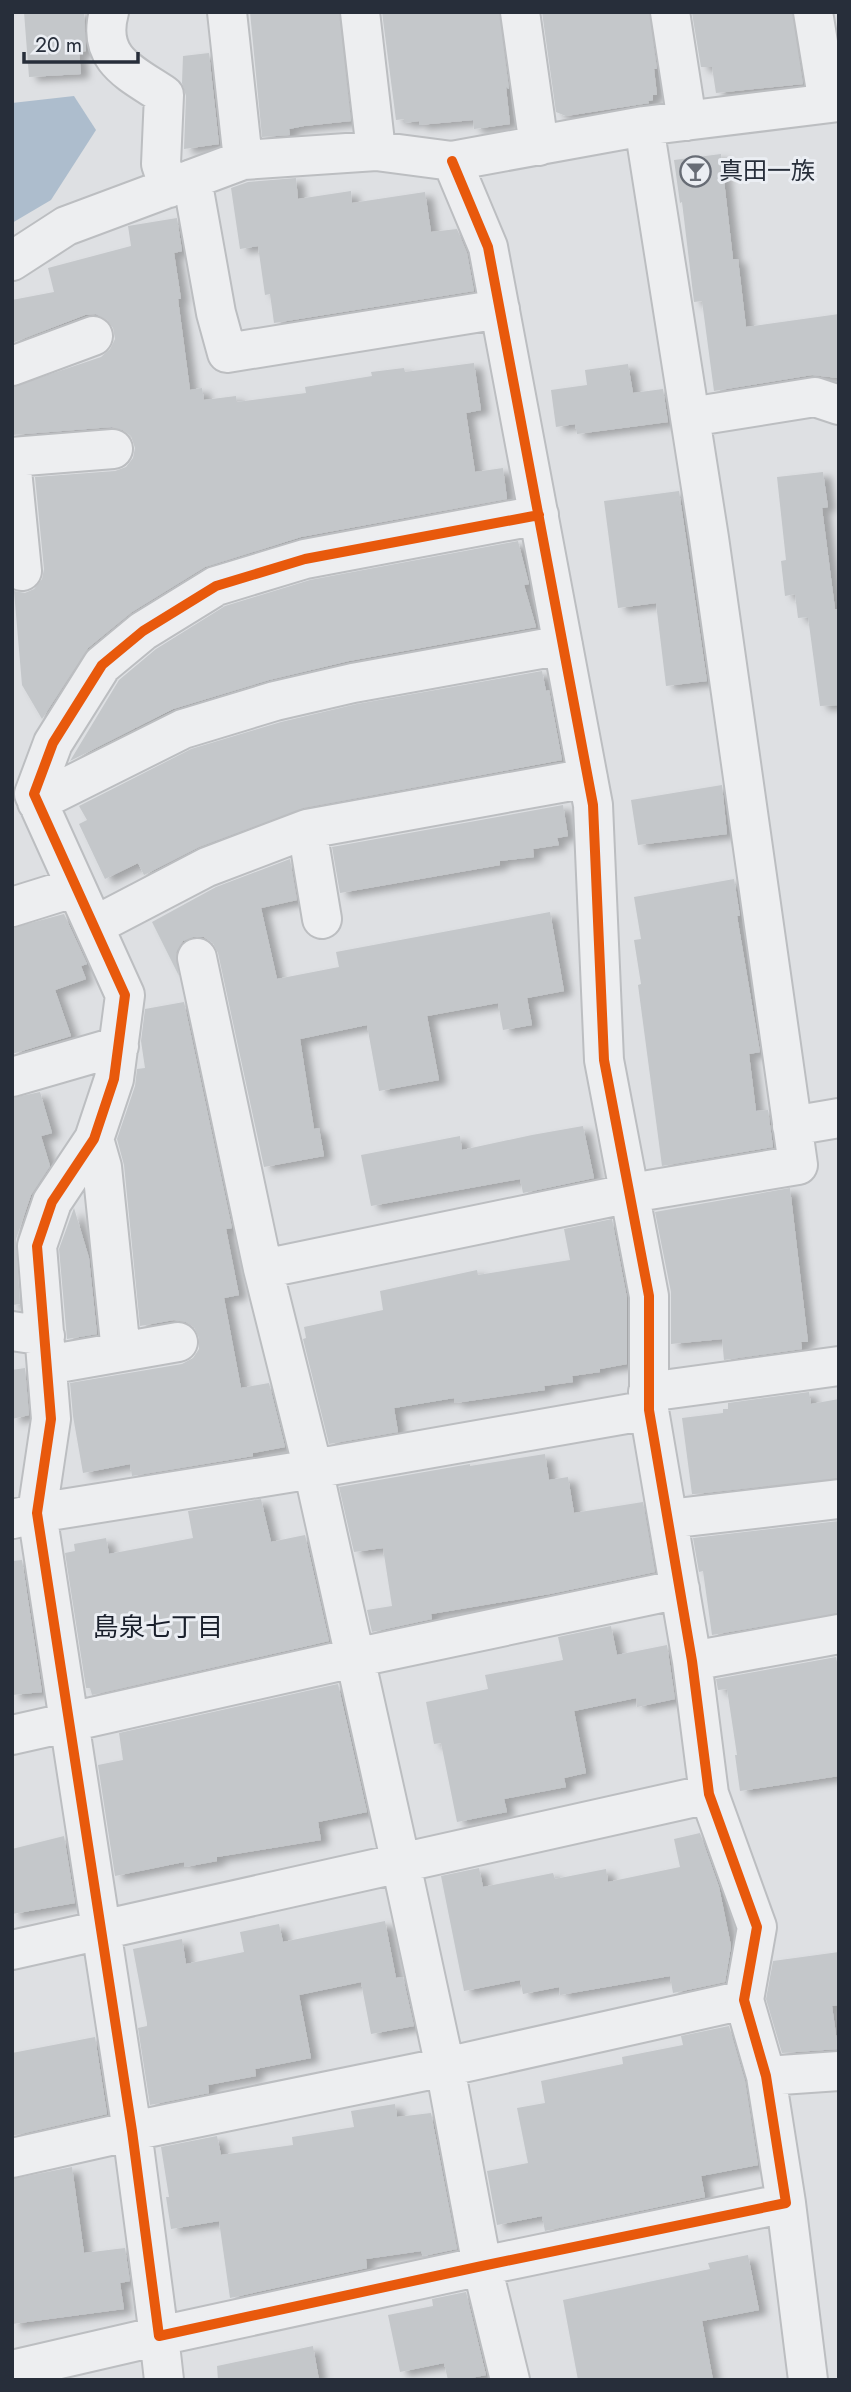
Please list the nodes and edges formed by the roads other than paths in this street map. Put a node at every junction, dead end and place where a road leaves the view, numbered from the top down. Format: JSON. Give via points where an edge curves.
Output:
{"nodes":[{"id":1,"x":109,"y":12,"type":"edge"},
{"id":2,"x":227,"y":12,"type":"edge"},
{"id":3,"x":360,"y":12,"type":"edge"},
{"id":4,"x":520,"y":12,"type":"edge"},
{"id":5,"x":670,"y":12,"type":"edge"},
{"id":6,"x":813,"y":12,"type":"edge"},
{"id":7,"x":833,"y":102,"type":"edge"},
{"id":8,"x":687,"y":121,"type":"junction"},
{"id":9,"x":644,"y":126,"type":"junction"},
{"id":10,"x":538,"y":146,"type":"junction"},
{"id":11,"x":376,"y":152,"type":"junction"},
{"id":12,"x":243,"y":160,"type":"junction"},
{"id":13,"x":452,"y":161,"type":"junction"},
{"id":14,"x":181,"y":184,"type":"junction"},
{"id":15,"x":12,"y":261,"type":"edge"},
{"id":16,"x":500,"y":309,"type":"junction"},
{"id":17,"x":93,"y":336,"type":"dead end"},
{"id":18,"x":12,"y":366,"type":"edge"},
{"id":19,"x":839,"y":405,"type":"edge"},
{"id":20,"x":690,"y":417,"type":"junction"},
{"id":21,"x":113,"y":449,"type":"dead end"},
{"id":22,"x":12,"y":457,"type":"edge"},
{"id":23,"x":12,"y":470,"type":"edge"},
{"id":24,"x":539,"y":515,"type":"junction"},
{"id":25,"x":22,"y":571,"type":"dead end"},
{"id":26,"x":562,"y":645,"type":"junction"},
{"id":27,"x":588,"y":778,"type":"junction"},
{"id":28,"x":37,"y":802,"type":"junction"},
{"id":29,"x":307,"y":829,"type":"junction"},
{"id":30,"x":76,"y":887,"type":"junction"},
{"id":31,"x":12,"y":907,"type":"edge"},
{"id":32,"x":322,"y":919,"type":"dead end"},
{"id":33,"x":94,"y":926,"type":"junction"},
{"id":34,"x":197,"y":958,"type":"dead end"},
{"id":35,"x":119,"y":1046,"type":"junction"},
{"id":36,"x":12,"y":1077,"type":"edge"},
{"id":37,"x":839,"y":1118,"type":"edge"},
{"id":38,"x":792,"y":1126,"type":"junction"},
{"id":39,"x":94,"y":1139,"type":"junction"},
{"id":40,"x":631,"y":1193,"type":"junction"},
{"id":41,"x":263,"y":1269,"type":"junction"},
{"id":42,"x":178,"y":1342,"type":"dead end"},
{"id":43,"x":35,"y":1344,"type":"edge"},
{"id":44,"x":121,"y":1352,"type":"junction"},
{"id":45,"x":839,"y":1367,"type":"edge"},
{"id":46,"x":649,"y":1401,"type":"junction"},
{"id":47,"x":313,"y":1469,"type":"junction"},
{"id":48,"x":839,"y":1499,"type":"edge"},
{"id":49,"x":25,"y":1516,"type":"edge"},
{"id":50,"x":668,"y":1519,"type":"junction"},
{"id":51,"x":680,"y":1589,"type":"junction"},
{"id":52,"x":839,"y":1634,"type":"edge"},
{"id":53,"x":354,"y":1658,"type":"junction"},
{"id":54,"x":692,"y":1661,"type":"junction"},
{"id":55,"x":69,"y":1723,"type":"junction"},
{"id":56,"x":12,"y":1735,"type":"edge"},
{"id":57,"x":709,"y":1794,"type":"junction"},
{"id":58,"x":401,"y":1864,"type":"junction"},
{"id":59,"x":102,"y":1931,"type":"junction"},
{"id":60,"x":12,"y":1950,"type":"edge"},
{"id":61,"x":744,"y":2000,"type":"junction"},
{"id":62,"x":445,"y":2067,"type":"junction"},
{"id":63,"x":839,"y":2071,"type":"edge"},
{"id":64,"x":766,"y":2076,"type":"junction"},
{"id":65,"x":132,"y":2131,"type":"junction"},
{"id":66,"x":12,"y":2158,"type":"edge"},
{"id":67,"x":786,"y":2203,"type":"junction"},
{"id":68,"x":482,"y":2266,"type":"junction"},
{"id":69,"x":159,"y":2336,"type":"junction"},
{"id":70,"x":12,"y":2370,"type":"edge"},
{"id":71,"x":164,"y":2380,"type":"edge"},
{"id":72,"x":509,"y":2380,"type":"edge"},
{"id":73,"x":808,"y":2380,"type":"edge"}],
"edges":[{"from":1,"to":14,"type":"street","via":[[104,30],[116,62],[164,95],[161,164]]},
{"from":2,"to":12,"type":"street"},
{"from":3,"to":11,"type":"street"},
{"from":4,"to":10,"type":"street"},
{"from":5,"to":8,"type":"street"},
{"from":6,"to":7,"type":"street"},
{"from":7,"to":8,"type":"street"},
{"from":8,"to":9,"type":"street"},
{"from":9,"to":10,"type":"street"},
{"from":9,"to":20,"type":"street"},
{"from":10,"to":13,"type":"street"},
{"from":11,"to":12,"type":"street"},
{"from":11,"to":13,"type":"street"},
{"from":12,"to":14,"type":"street"},
{"from":13,"to":16,"type":"street","via":[[488,247]]},
{"from":14,"to":15,"type":"street","via":[[66,226]]},
{"from":14,"to":16,"type":"street","via":[[227,353]]},
{"from":16,"to":24,"type":"street"},
{"from":17,"to":18,"type":"street"},
{"from":19,"to":20,"type":"street","via":[[815,397]]},
{"from":20,"to":38,"type":"street"},
{"from":21,"to":22,"type":"street"},
{"from":23,"to":25,"type":"street"},
{"from":24,"to":26,"type":"street"},
{"from":24,"to":28,"type":"street","via":[[305,559],[216,586],[142,631],[102,665],[52,743],[34,794]]},
{"from":26,"to":27,"type":"street"},
{"from":26,"to":28,"type":"street","via":[[353,683],[223,717],[183,729]]},
{"from":27,"to":29,"type":"street"},
{"from":27,"to":40,"type":"street","via":[[604,1060]]},
{"from":28,"to":30,"type":"street"},
{"from":29,"to":32,"type":"street"},
{"from":29,"to":33,"type":"street","via":[[207,867]]},
{"from":30,"to":31,"type":"street"},
{"from":30,"to":33,"type":"street"},
{"from":33,"to":35,"type":"street","via":[[125,995]]},
{"from":34,"to":41,"type":"street"},
{"from":35,"to":36,"type":"street"},
{"from":35,"to":39,"type":"street","via":[[114,1079]]},
{"from":37,"to":38,"type":"street"},
{"from":38,"to":40,"type":"street","via":[[797,1165]]},
{"from":39,"to":43,"type":"street","via":[[52,1202],[37,1245]]},
{"from":39,"to":44,"type":"street","via":[[102,1167]]},
{"from":40,"to":41,"type":"street"},
{"from":40,"to":46,"type":"street","via":[[649,1296]]},
{"from":41,"to":47,"type":"street"},
{"from":42,"to":44,"type":"street"},
{"from":43,"to":44,"type":"street"},
{"from":43,"to":49,"type":"street","via":[[51,1419]]},
{"from":45,"to":46,"type":"street"},
{"from":46,"to":47,"type":"street"},
{"from":46,"to":50,"type":"street"},
{"from":47,"to":49,"type":"street"},
{"from":47,"to":53,"type":"street"},
{"from":48,"to":50,"type":"street"},
{"from":49,"to":55,"type":"street"},
{"from":50,"to":51,"type":"street"},
{"from":51,"to":53,"type":"street"},
{"from":51,"to":54,"type":"street"},
{"from":52,"to":54,"type":"street"},
{"from":53,"to":55,"type":"street"},
{"from":53,"to":58,"type":"street"},
{"from":54,"to":57,"type":"street"},
{"from":55,"to":56,"type":"street"},
{"from":55,"to":59,"type":"street"},
{"from":57,"to":58,"type":"street"},
{"from":57,"to":61,"type":"street","via":[[757,1927]]},
{"from":58,"to":59,"type":"street"},
{"from":58,"to":62,"type":"street"},
{"from":59,"to":60,"type":"street"},
{"from":59,"to":65,"type":"street"},
{"from":61,"to":62,"type":"street"},
{"from":61,"to":64,"type":"street"},
{"from":62,"to":65,"type":"street"},
{"from":62,"to":68,"type":"street"},
{"from":63,"to":64,"type":"street"},
{"from":64,"to":67,"type":"street"},
{"from":65,"to":66,"type":"street"},
{"from":65,"to":69,"type":"street"},
{"from":67,"to":68,"type":"street"},
{"from":67,"to":73,"type":"street"},
{"from":68,"to":69,"type":"street"},
{"from":68,"to":72,"type":"street"},
{"from":69,"to":70,"type":"street"},
{"from":69,"to":71,"type":"street"}]}
